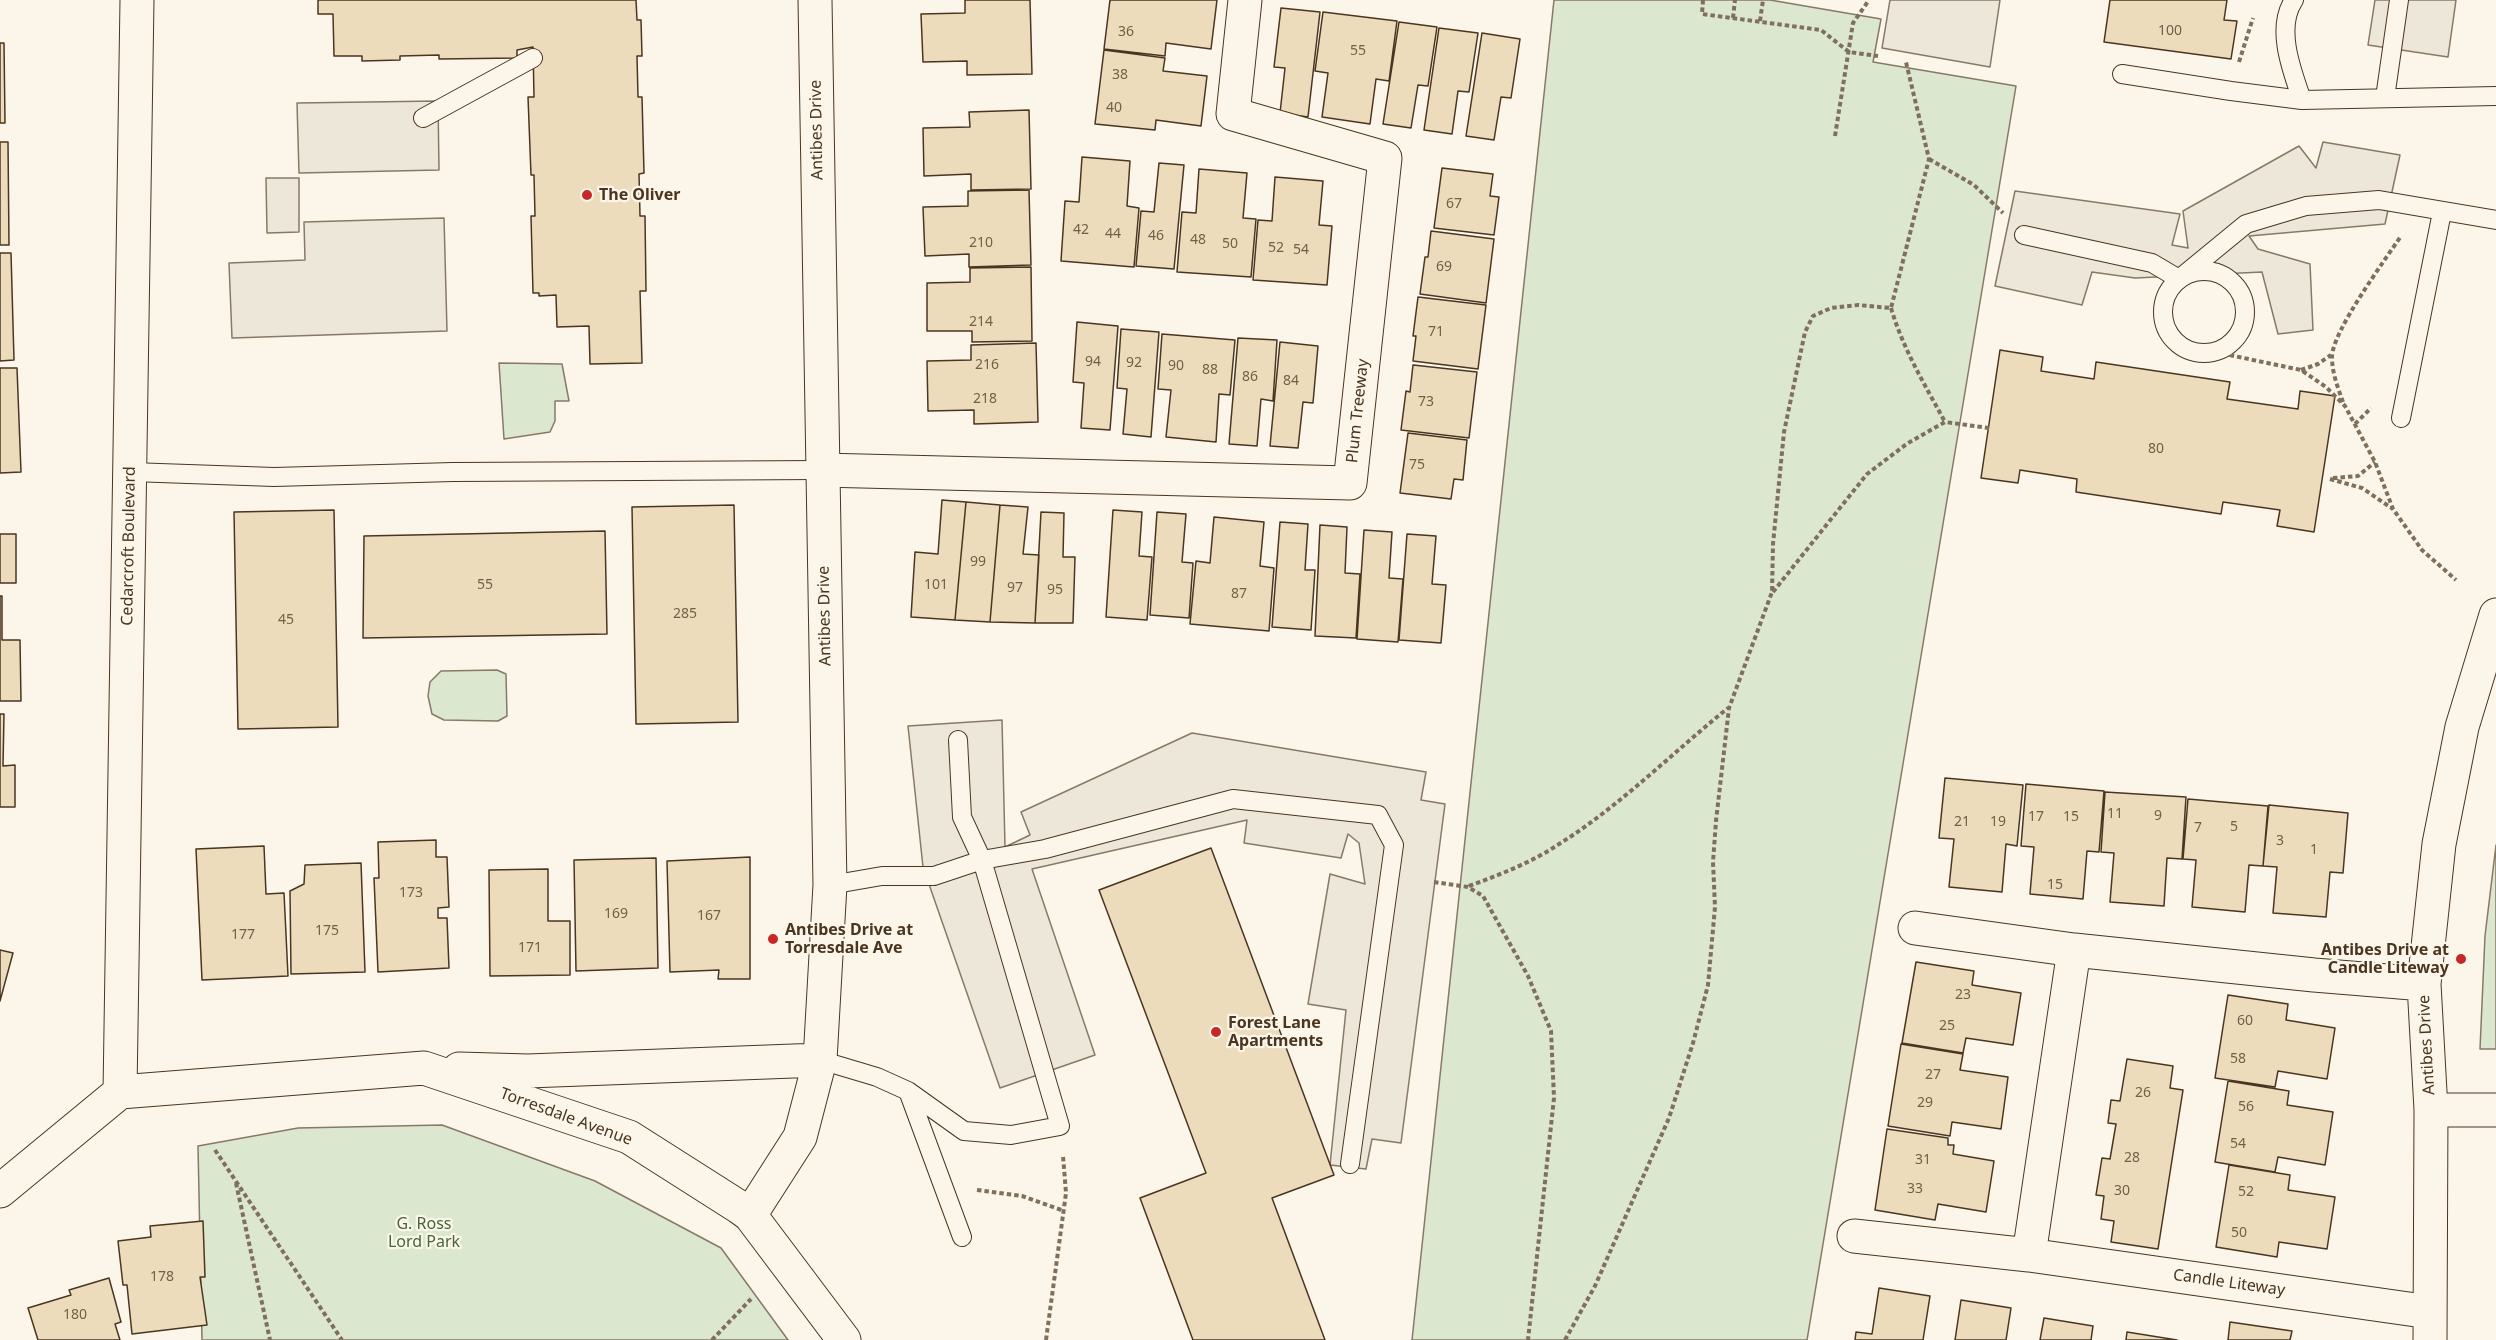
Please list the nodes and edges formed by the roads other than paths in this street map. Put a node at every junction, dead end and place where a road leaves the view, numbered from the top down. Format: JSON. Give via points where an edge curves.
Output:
{"nodes":[{"id":1,"x":137,"y":0,"type":"edge"},
{"id":2,"x":815,"y":0,"type":"edge"},
{"id":3,"x":1245,"y":0,"type":"edge"},
{"id":4,"x":2294,"y":0,"type":"edge"},
{"id":5,"x":2399,"y":0,"type":"edge"},
{"id":6,"x":533,"y":58,"type":"dead end"},
{"id":7,"x":2122,"y":74,"type":"dead end"},
{"id":8,"x":2496,"y":96,"type":"edge"},
{"id":9,"x":2385,"y":98,"type":"junction"},
{"id":10,"x":2302,"y":100,"type":"junction"},
{"id":11,"x":423,"y":118,"type":"dead end"},
{"id":12,"x":2442,"y":212,"type":"junction"},
{"id":13,"x":2496,"y":220,"type":"edge"},
{"id":14,"x":2024,"y":235,"type":"dead end"},
{"id":15,"x":2179,"y":279,"type":"junction"},
{"id":16,"x":2401,"y":418,"type":"dead end"},
{"id":17,"x":821,"y":470,"type":"junction"},
{"id":18,"x":130,"y":472,"type":"junction"},
{"id":19,"x":2496,"y":615,"type":"edge"},
{"id":20,"x":958,"y":740,"type":"dead end"},
{"id":21,"x":982,"y":860,"type":"junction"},
{"id":22,"x":830,"y":885,"type":"junction"},
{"id":23,"x":1915,"y":928,"type":"dead end"},
{"id":24,"x":2074,"y":950,"type":"junction"},
{"id":25,"x":2424,"y":984,"type":"junction"},
{"id":26,"x":820,"y":1060,"type":"junction"},
{"id":27,"x":424,"y":1068,"type":"junction"},
{"id":28,"x":908,"y":1091,"type":"junction"},
{"id":29,"x":120,"y":1092,"type":"junction"},
{"id":30,"x":2431,"y":1110,"type":"junction"},
{"id":31,"x":2496,"y":1110,"type":"edge"},
{"id":32,"x":1350,"y":1164,"type":"dead end"},
{"id":33,"x":0,"y":1191,"type":"edge"},
{"id":34,"x":750,"y":1215,"type":"junction"},
{"id":35,"x":1854,"y":1236,"type":"dead end"},
{"id":36,"x":962,"y":1237,"type":"dead end"},
{"id":37,"x":2029,"y":1255,"type":"junction"},
{"id":38,"x":2430,"y":1326,"type":"edge"},
{"id":39,"x":844,"y":1340,"type":"edge"}],
"edges":[{"from":1,"to":18,"type":"street","name":"Cedarcroft Boulevard"},
{"from":2,"to":17,"type":"street","name":"Antibes Drive"},
{"from":3,"to":17,"type":"street","name":"Plum Treeway","via":[[1233,114],[1385,158],[1350,483]]},
{"from":4,"to":10,"type":"lane","via":[[2289,8],[2286,50]]},
{"from":5,"to":9,"type":"lane"},
{"from":6,"to":11,"type":"lane"},
{"from":7,"to":10,"type":"lane"},
{"from":8,"to":9,"type":"lane"},
{"from":9,"to":10,"type":"lane"},
{"from":12,"to":13,"type":"lane"},
{"from":12,"to":15,"type":"lane","via":[[2379,200],[2306,206],[2246,224]]},
{"from":12,"to":16,"type":"lane"},
{"from":14,"to":15,"type":"lane","via":[[2152,263]]},
{"from":15,"to":15,"type":"lane","via":[[2203,270],[2216,272],[2237,288],[2243,299],[2243,326],[2227,346],[2201,353],[2187,349],[2167,330],[2164,302]]},
{"from":17,"to":18,"type":"lane","via":[[274,477]]},
{"from":17,"to":22,"type":"street","name":"Antibes Drive"},
{"from":18,"to":29,"type":"street","name":"Cedarcroft Boulevard"},
{"from":19,"to":25,"type":"street","name":"Antibes Drive","via":[[2462,727],[2444,820]]},
{"from":20,"to":21,"type":"lane","via":[[962,817]]},
{"from":21,"to":22,"type":"lane","via":[[934,876],[882,876]]},
{"from":21,"to":28,"type":"lane","via":[[1060,1126],[1011,1135],[964,1131]]},
{"from":21,"to":32,"type":"lane","via":[[1045,849],[1233,799],[1378,815],[1394,845]]},
{"from":22,"to":26,"type":"street","name":"Antibes Drive"},
{"from":23,"to":24,"type":"street"},
{"from":24,"to":25,"type":"street"},
{"from":24,"to":37,"type":"street"},
{"from":25,"to":30,"type":"street","name":"Antibes Drive"},
{"from":26,"to":27,"type":"street","name":"Torresdale Avenue","via":[[528,1071]]},
{"from":26,"to":28,"type":"lane"},
{"from":26,"to":34,"type":"street","name":"Antibes Drive","via":[[800,1137]]},
{"from":27,"to":29,"type":"street","name":"Torresdale Avenue"},
{"from":27,"to":34,"type":"street","name":"Torresdale Avenue","via":[[629,1137]]},
{"from":28,"to":36,"type":"lane"},
{"from":29,"to":33,"type":"street"},
{"from":30,"to":31,"type":"street"},
{"from":30,"to":38,"type":"street","name":"Antibes Drive"},
{"from":34,"to":39,"type":"street","name":"Torresdale Avenue"},
{"from":35,"to":37,"type":"street","name":"Candle Liteway"},
{"from":37,"to":38,"type":"street","name":"Candle Liteway"}]}
